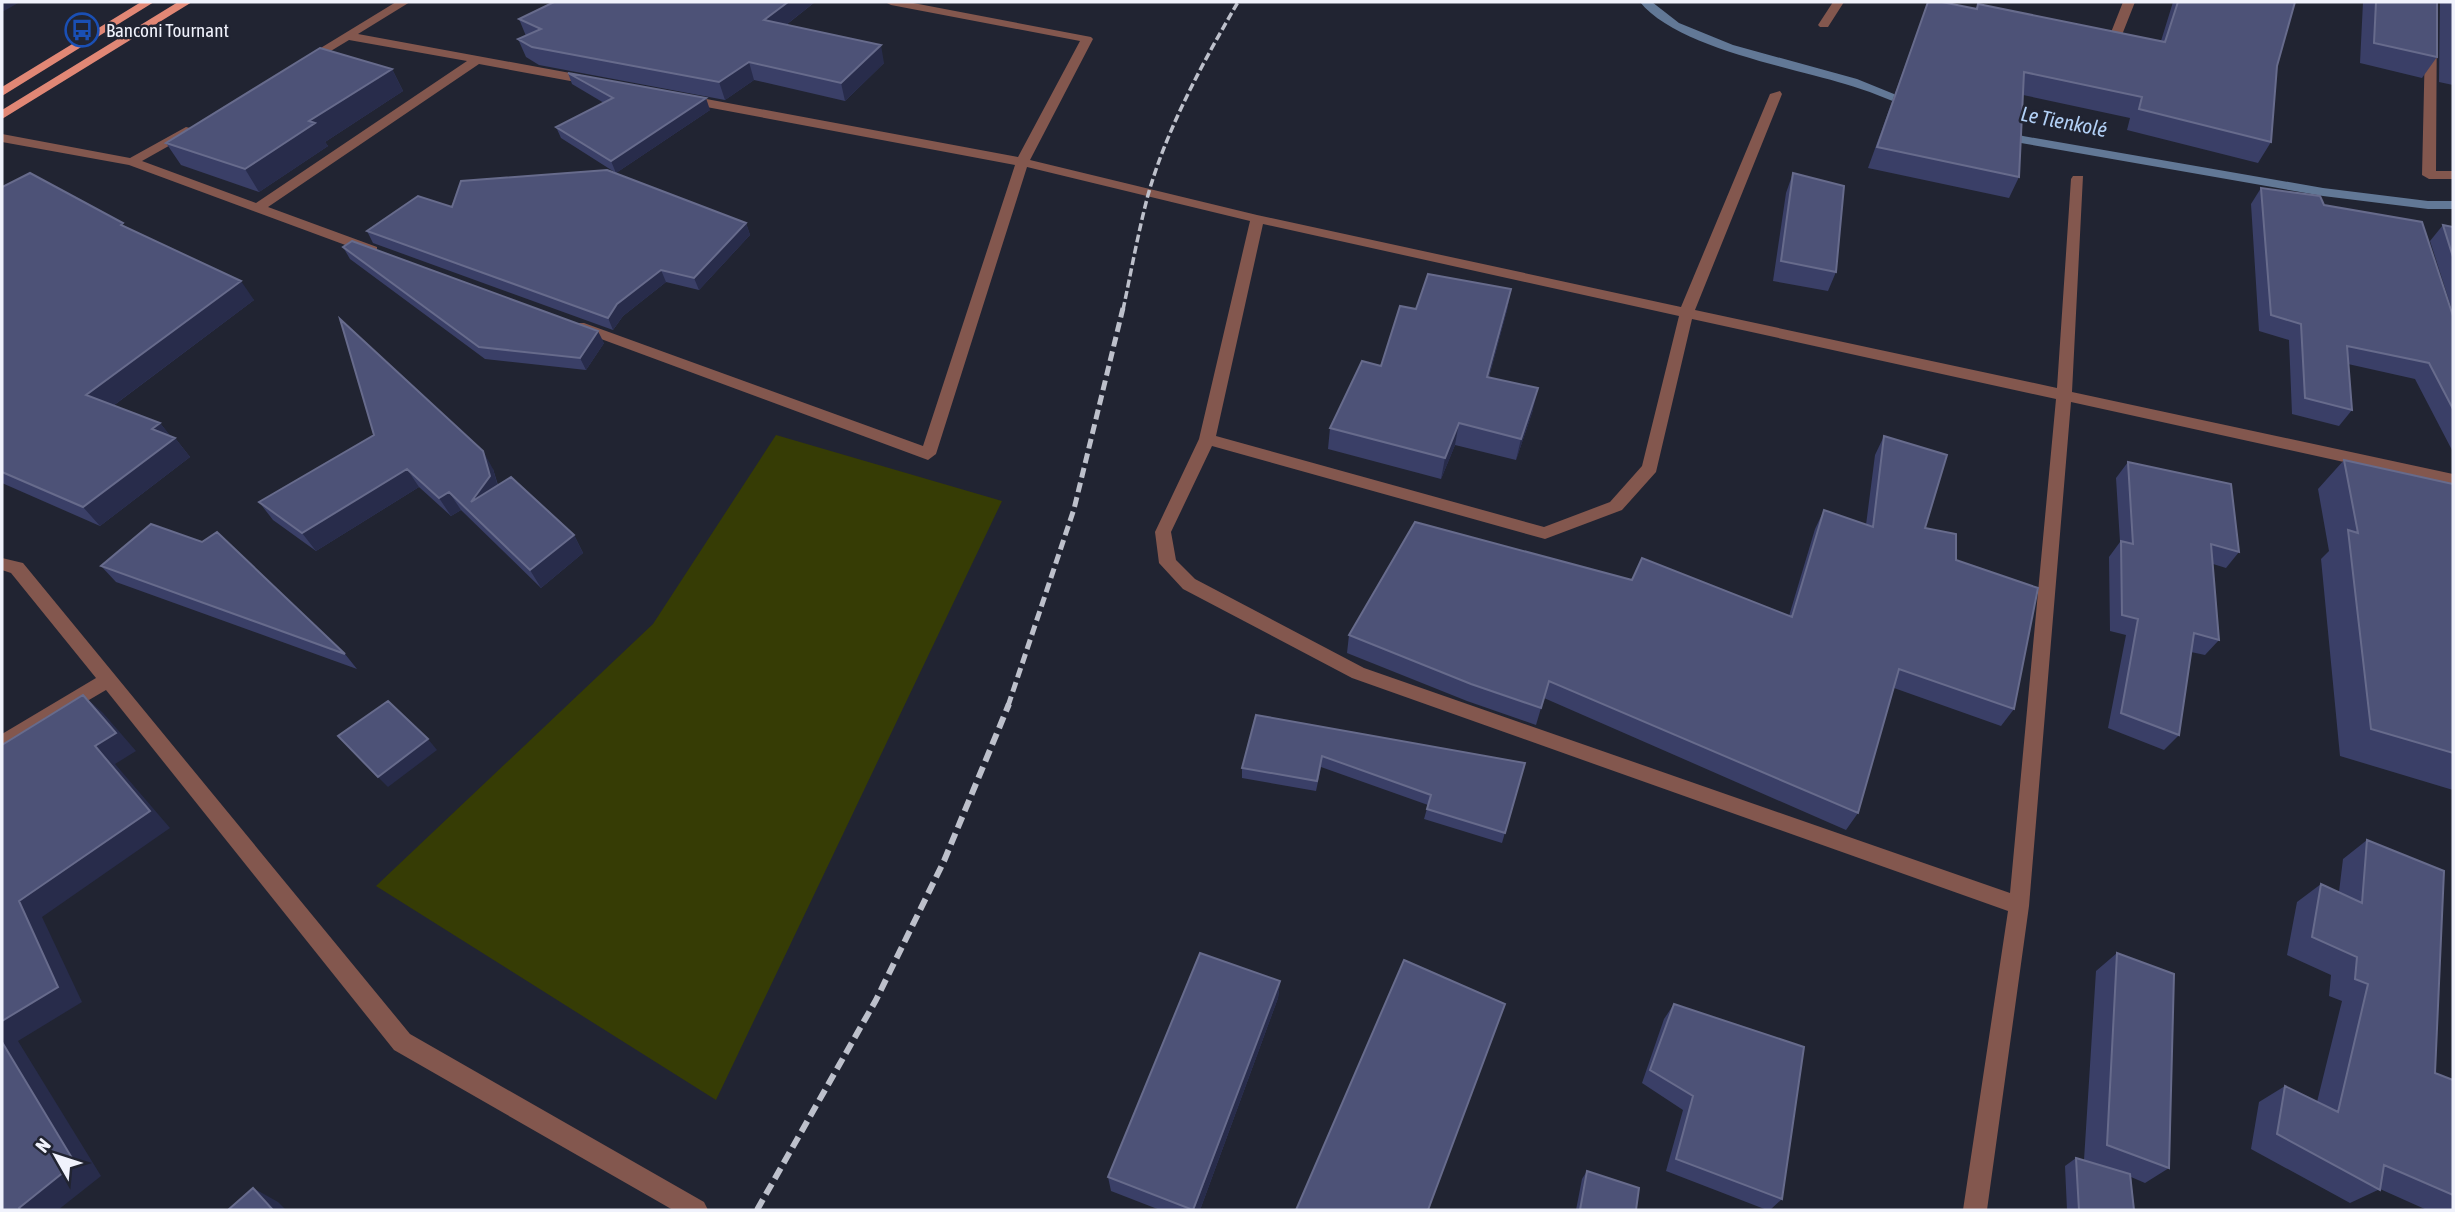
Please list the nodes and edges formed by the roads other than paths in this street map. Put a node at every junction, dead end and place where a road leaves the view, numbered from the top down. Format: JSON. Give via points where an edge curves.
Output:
{"nodes":[{"id":1,"x":148,"y":2,"type":"edge"},
{"id":2,"x":186,"y":2,"type":"edge"},
{"id":3,"x":404,"y":2,"type":"edge"},
{"id":4,"x":891,"y":2,"type":"edge"},
{"id":5,"x":1838,"y":2,"type":"edge"},
{"id":6,"x":2129,"y":2,"type":"edge"},
{"id":7,"x":2431,"y":2,"type":"edge"},
{"id":8,"x":1824,"y":25,"type":"dead end"},
{"id":9,"x":349,"y":36,"type":"junction"},
{"id":10,"x":2112,"y":45,"type":"edge"},
{"id":11,"x":477,"y":60,"type":"junction"},
{"id":12,"x":301,"y":64,"type":"edge"},
{"id":13,"x":613,"y":85,"type":"edge"},
{"id":14,"x":2,"y":92,"type":"edge"},
{"id":15,"x":1776,"y":94,"type":"dead end"},
{"id":16,"x":668,"y":96,"type":"edge"},
{"id":17,"x":2,"y":115,"type":"edge"},
{"id":18,"x":192,"y":127,"type":"edge"},
{"id":19,"x":2,"y":138,"type":"edge"},
{"id":20,"x":132,"y":162,"type":"junction"},
{"id":21,"x":1022,"y":162,"type":"junction"},
{"id":22,"x":2453,"y":175,"type":"edge"},
{"id":23,"x":2078,"y":179,"type":"dead end"},
{"id":24,"x":258,"y":208,"type":"junction"},
{"id":25,"x":1257,"y":219,"type":"junction"},
{"id":26,"x":390,"y":257,"type":"edge"},
{"id":27,"x":1687,"y":311,"type":"junction"},
{"id":28,"x":560,"y":319,"type":"edge"},
{"id":29,"x":2064,"y":393,"type":"junction"},
{"id":30,"x":1207,"y":439,"type":"junction"},
{"id":31,"x":2453,"y":480,"type":"edge"},
{"id":32,"x":2,"y":564,"type":"edge"},
{"id":33,"x":108,"y":680,"type":"junction"},
{"id":34,"x":2,"y":743,"type":"edge"},
{"id":35,"x":2019,"y":906,"type":"junction"},
{"id":36,"x":696,"y":1210,"type":"edge"},
{"id":37,"x":1975,"y":1210,"type":"edge"}],
"edges":[{"from":1,"to":14,"type":"main road"},
{"from":2,"to":17,"type":"main road"},
{"from":3,"to":9,"type":"street"},
{"from":4,"to":21,"type":"street","via":[[1087,39]]},
{"from":5,"to":8,"type":"street"},
{"from":6,"to":10,"type":"street"},
{"from":7,"to":22,"type":"street","via":[[2429,175]]},
{"from":9,"to":11,"type":"street"},
{"from":9,"to":12,"type":"street"},
{"from":11,"to":13,"type":"street"},
{"from":11,"to":24,"type":"street"},
{"from":15,"to":27,"type":"street"},
{"from":16,"to":21,"type":"street"},
{"from":18,"to":20,"type":"street"},
{"from":19,"to":20,"type":"street"},
{"from":20,"to":24,"type":"street"},
{"from":21,"to":25,"type":"street"},
{"from":21,"to":28,"type":"street","via":[[928,454]]},
{"from":23,"to":29,"type":"street"},
{"from":24,"to":26,"type":"street"},
{"from":25,"to":27,"type":"street"},
{"from":25,"to":30,"type":"street"},
{"from":27,"to":29,"type":"street"},
{"from":27,"to":30,"type":"street","via":[[1650,468],[1616,506],[1545,533]]},
{"from":29,"to":31,"type":"street"},
{"from":29,"to":35,"type":"street"},
{"from":30,"to":35,"type":"street","via":[[1163,532],[1168,563],[1188,584],[1358,673]]},
{"from":32,"to":33,"type":"street","via":[[17,568]]},
{"from":33,"to":34,"type":"street"},
{"from":33,"to":36,"type":"street","via":[[402,1042]]},
{"from":35,"to":37,"type":"street"}]}
